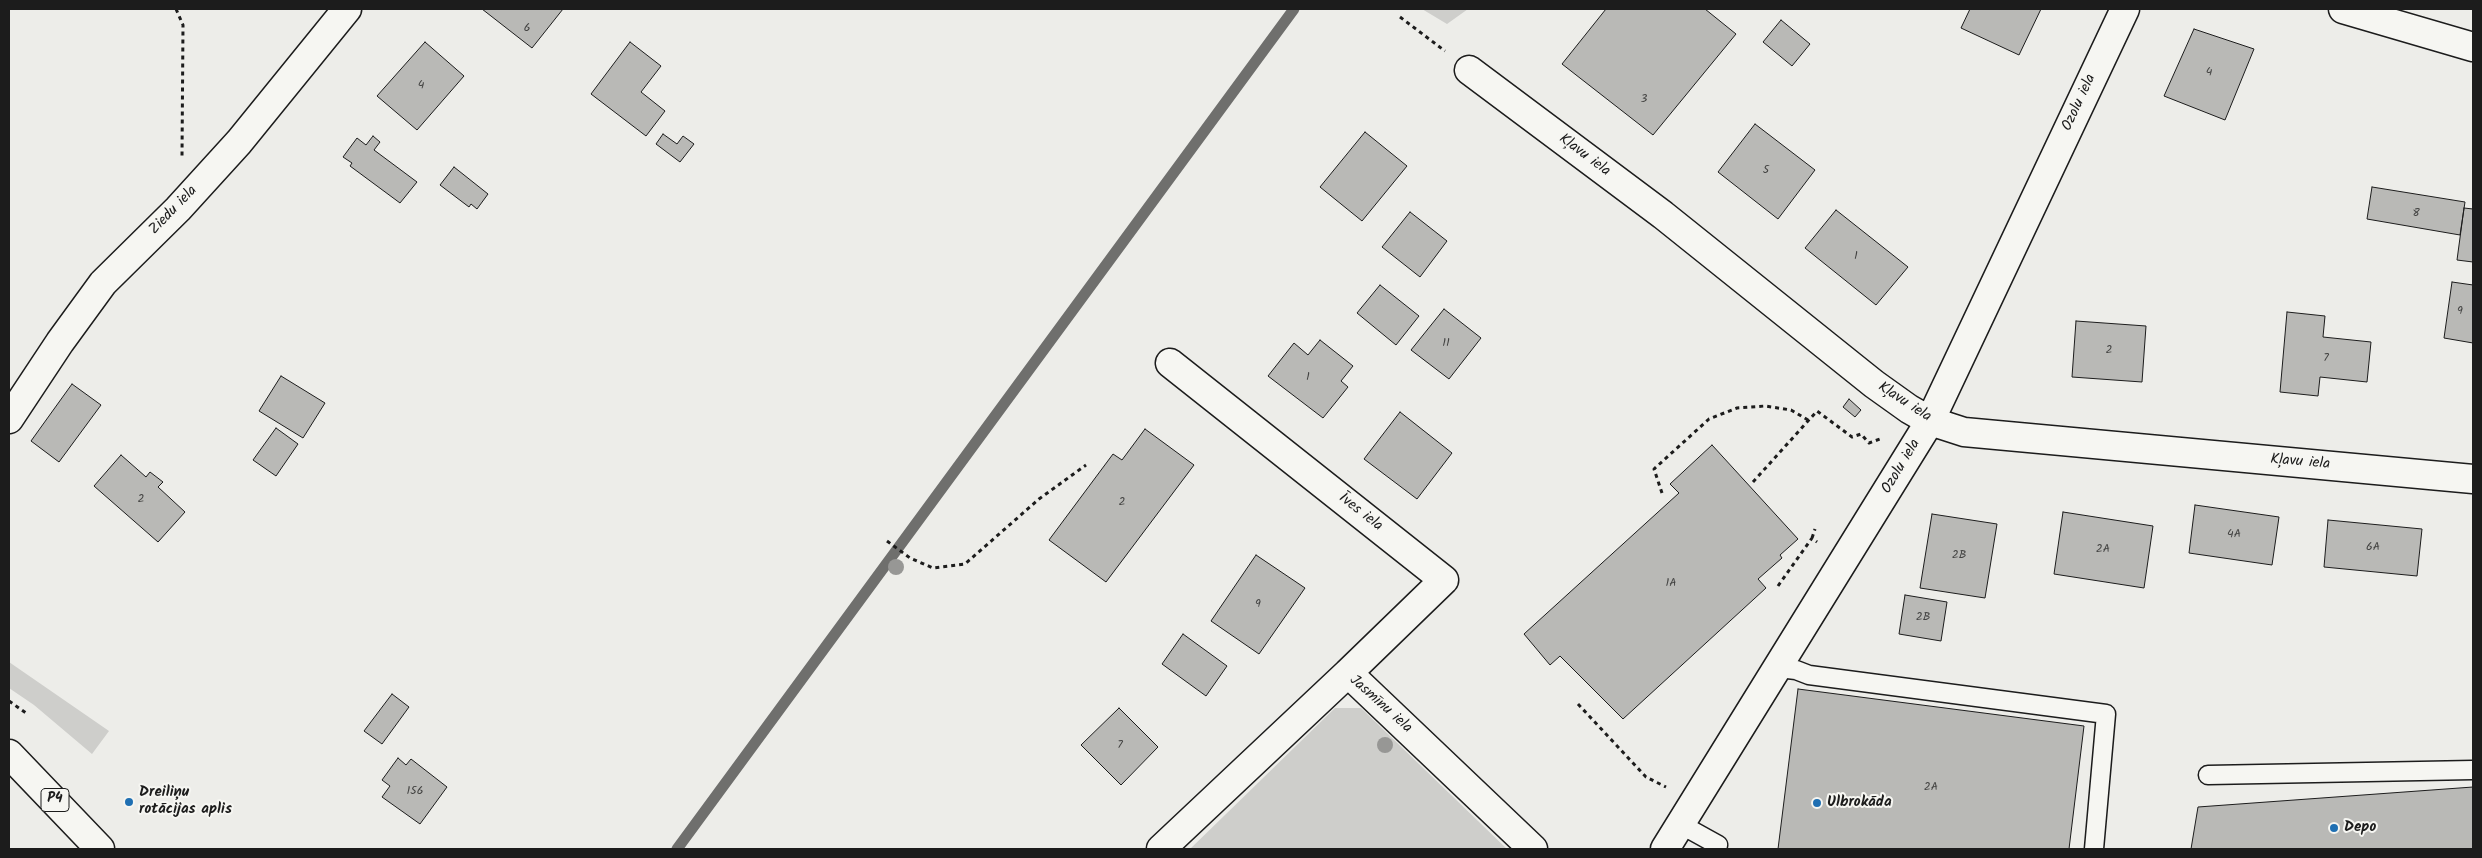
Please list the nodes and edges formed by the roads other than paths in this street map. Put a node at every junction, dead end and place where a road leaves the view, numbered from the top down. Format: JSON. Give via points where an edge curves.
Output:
{"nodes":[{"id":1,"x":347,"y":9,"type":"edge"},
{"id":2,"x":2125,"y":9,"type":"edge"},
{"id":3,"x":2343,"y":9,"type":"edge"},
{"id":4,"x":2473,"y":48,"type":"edge"},
{"id":5,"x":1469,"y":70,"type":"road end"},
{"id":6,"x":1170,"y":363,"type":"dead end"},
{"id":7,"x":9,"y":419,"type":"edge"},
{"id":8,"x":1930,"y":421,"type":"junction"},
{"id":9,"x":2473,"y":479,"type":"edge"},
{"id":10,"x":1779,"y":668,"type":"junction"},
{"id":11,"x":1348,"y":672,"type":"junction"},
{"id":12,"x":9,"y":754,"type":"edge"},
{"id":13,"x":2473,"y":770,"type":"edge"},
{"id":14,"x":2208,"y":775,"type":"dead end"},
{"id":15,"x":1680,"y":824,"type":"junction"},
{"id":16,"x":100,"y":849,"type":"edge"},
{"id":17,"x":1161,"y":849,"type":"edge"},
{"id":18,"x":1533,"y":849,"type":"edge"},
{"id":19,"x":1665,"y":849,"type":"edge"},
{"id":20,"x":1718,"y":849,"type":"edge"},
{"id":21,"x":2094,"y":849,"type":"edge"}],
"edges":[{"from":1,"to":7,"type":"street","name":"Ziedu iela","via":[[239,142],[178,209],[103,283]]},
{"from":2,"to":8,"type":"street","name":"Ozolu iela"},
{"from":3,"to":4,"type":"street"},
{"from":5,"to":8,"type":"street","name":"Kļavu iela","via":[[1663,215],[1874,384]]},
{"from":6,"to":11,"type":"street","name":"Īves iela","via":[[1444,580]]},
{"from":8,"to":9,"type":"street","name":"Kļavu iela","via":[[1964,432]]},
{"from":8,"to":10,"type":"street","name":"Ozolu iela"},
{"from":10,"to":15,"type":"street","name":"Ozolu iela"},
{"from":10,"to":21,"type":"lane","via":[[1809,675],[2106,714]]},
{"from":11,"to":17,"type":"street","name":"Jasmīnu iela"},
{"from":11,"to":18,"type":"street","name":"Jasmīnu iela"},
{"from":12,"to":16,"type":"street","number":"P4"},
{"from":13,"to":14,"type":"lane"},
{"from":15,"to":19,"type":"street","name":"Ozolu iela"},
{"from":15,"to":20,"type":"lane","via":[[1718,845]]}]}
